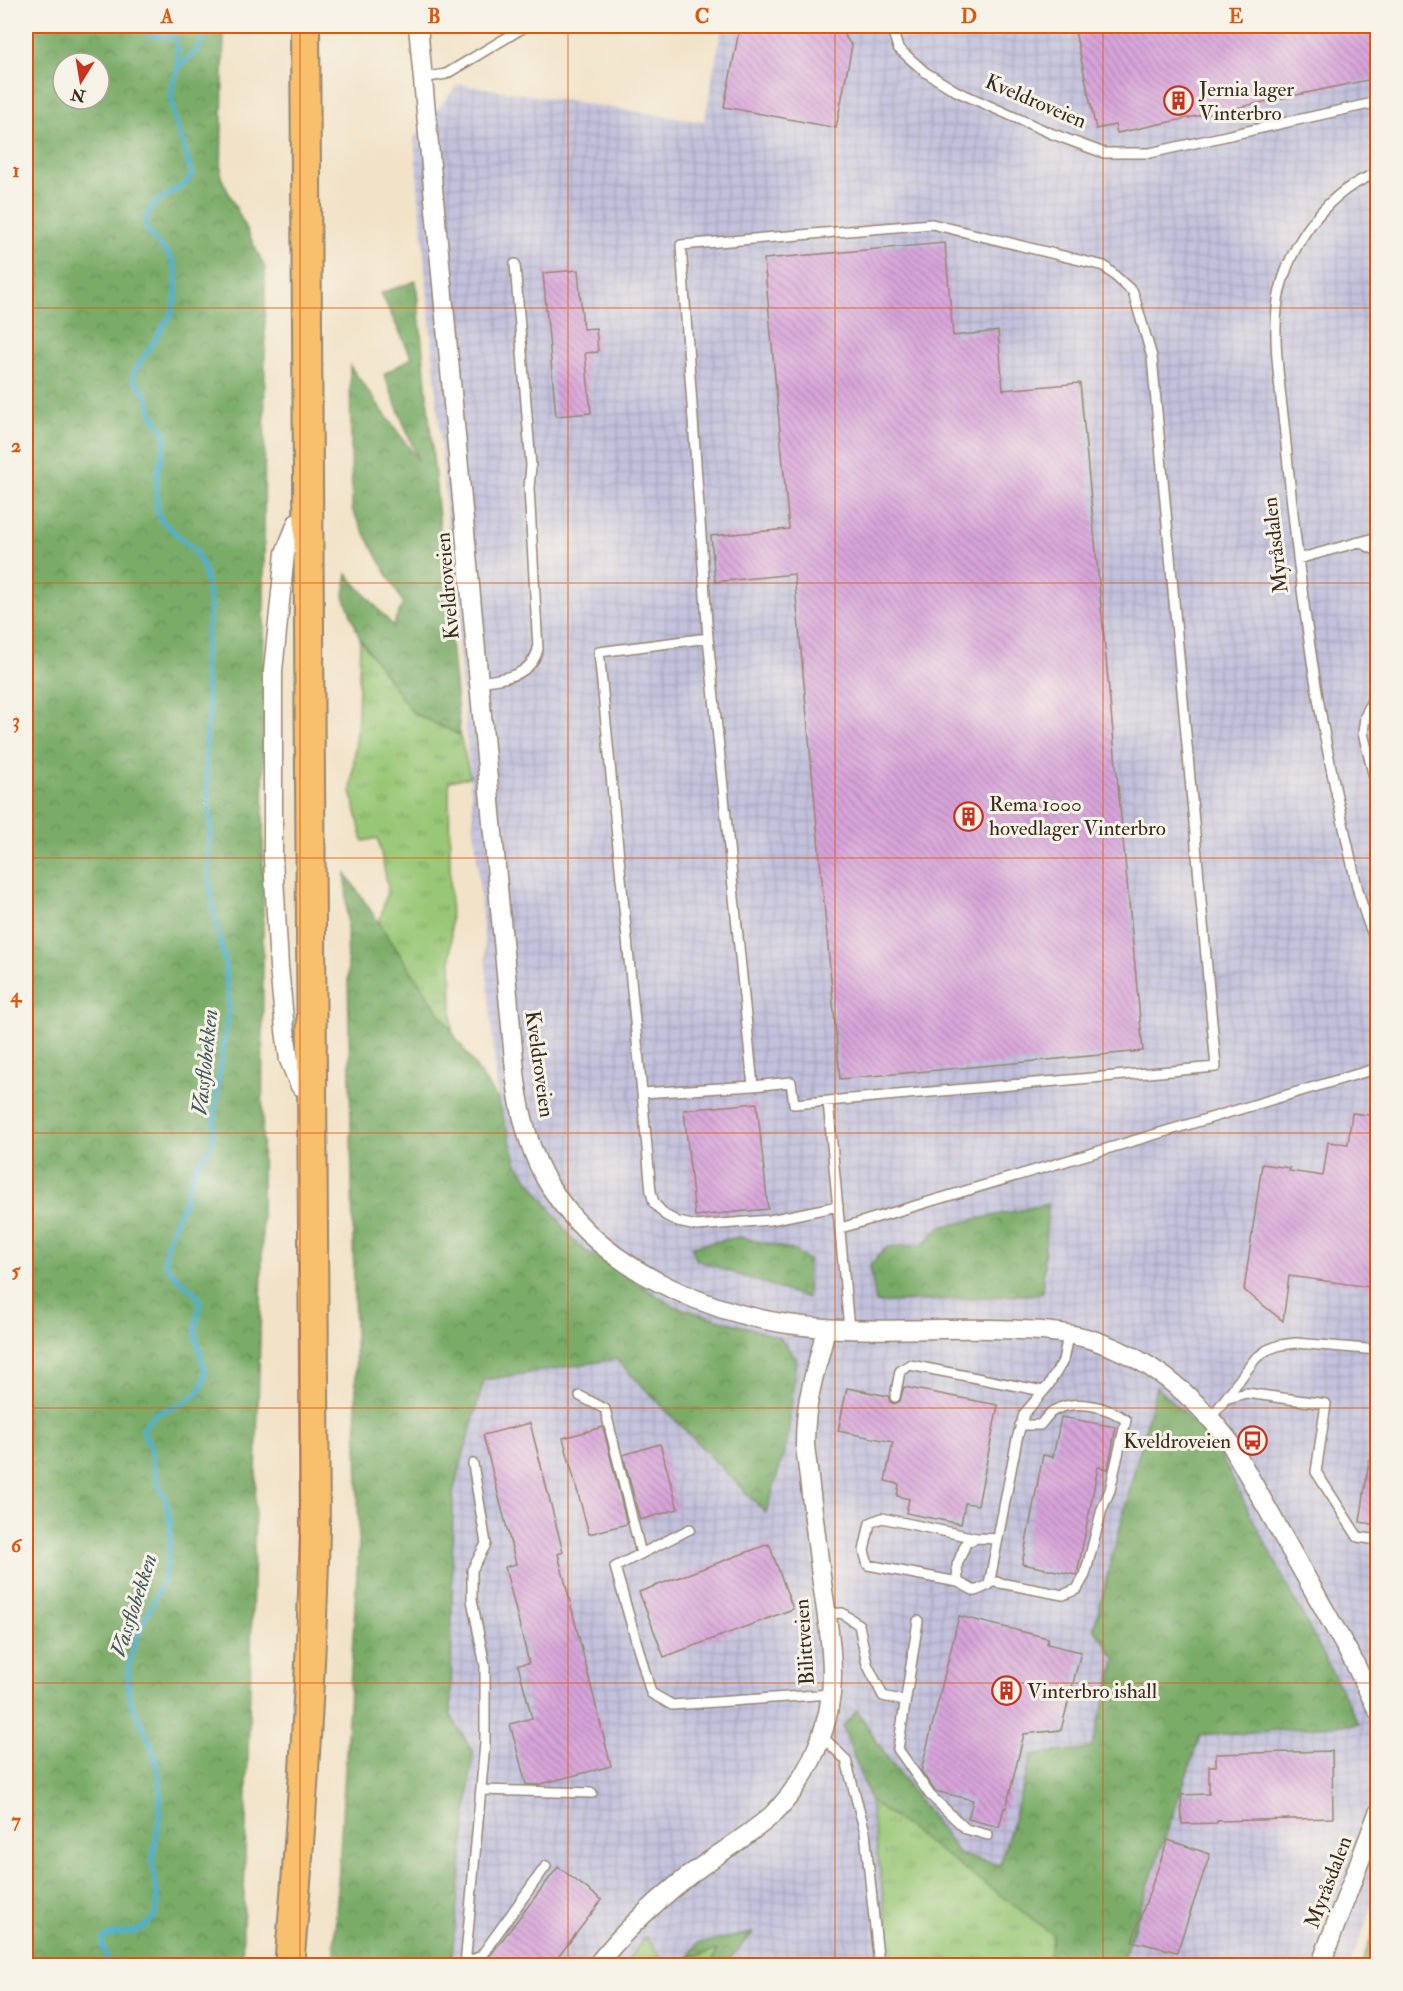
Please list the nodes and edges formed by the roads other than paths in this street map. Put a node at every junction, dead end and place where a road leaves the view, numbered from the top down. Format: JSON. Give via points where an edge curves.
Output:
{"nodes":[{"id":1,"x":292,"y":26,"type":"edge"},
{"id":2,"x":305,"y":26,"type":"edge"},
{"id":3,"x":418,"y":26,"type":"edge"},
{"id":4,"x":526,"y":26,"type":"edge"},
{"id":5,"x":891,"y":26,"type":"edge"},
{"id":6,"x":423,"y":78,"type":"junction"},
{"id":7,"x":1377,"y":102,"type":"edge"},
{"id":8,"x":1377,"y":172,"type":"edge"},
{"id":9,"x":515,"y":264,"type":"dead end"},
{"id":10,"x":1377,"y":537,"type":"edge"},
{"id":11,"x":1359,"y":542,"type":"junction"},
{"id":12,"x":1377,"y":551,"type":"edge"},
{"id":13,"x":1298,"y":558,"type":"junction"},
{"id":14,"x":708,"y":638,"type":"junction"},
{"id":15,"x":478,"y":682,"type":"junction"},
{"id":16,"x":1377,"y":686,"type":"edge"},
{"id":17,"x":1375,"y":703,"type":"edge"},
{"id":18,"x":1377,"y":793,"type":"edge"},
{"id":19,"x":1377,"y":945,"type":"edge"},
{"id":20,"x":1377,"y":1068,"type":"edge"},
{"id":21,"x":753,"y":1086,"type":"junction"},
{"id":22,"x":642,"y":1093,"type":"junction"},
{"id":23,"x":828,"y":1101,"type":"junction"},
{"id":24,"x":838,"y":1206,"type":"junction"},
{"id":25,"x":841,"y":1228,"type":"junction"},
{"id":26,"x":825,"y":1329,"type":"junction"},
{"id":27,"x":849,"y":1329,"type":"junction"},
{"id":28,"x":1068,"y":1335,"type":"junction"},
{"id":29,"x":1377,"y":1350,"type":"edge"},
{"id":30,"x":1043,"y":1391,"type":"junction"},
{"id":31,"x":580,"y":1396,"type":"dead end"},
{"id":32,"x":895,"y":1397,"type":"dead end"},
{"id":33,"x":1225,"y":1399,"type":"junction"},
{"id":34,"x":1211,"y":1418,"type":"junction"},
{"id":35,"x":1020,"y":1425,"type":"junction"},
{"id":36,"x":472,"y":1464,"type":"dead end"},
{"id":37,"x":690,"y":1529,"type":"dead end"},
{"id":38,"x":977,"y":1538,"type":"junction"},
{"id":39,"x":998,"y":1539,"type":"junction"},
{"id":40,"x":1377,"y":1540,"type":"edge"},
{"id":41,"x":641,"y":1554,"type":"junction"},
{"id":42,"x":990,"y":1581,"type":"junction"},
{"id":43,"x":958,"y":1582,"type":"junction"},
{"id":44,"x":826,"y":1614,"type":"junction"},
{"id":45,"x":918,"y":1621,"type":"dead end"},
{"id":46,"x":831,"y":1694,"type":"junction"},
{"id":47,"x":904,"y":1701,"type":"junction"},
{"id":48,"x":1377,"y":1709,"type":"edge"},
{"id":49,"x":821,"y":1735,"type":"junction"},
{"id":50,"x":481,"y":1790,"type":"junction"},
{"id":51,"x":592,"y":1793,"type":"dead end"},
{"id":52,"x":1377,"y":1814,"type":"edge"},
{"id":53,"x":988,"y":1835,"type":"dead end"},
{"id":54,"x":546,"y":1866,"type":"dead end"},
{"id":55,"x":276,"y":1965,"type":"edge"},
{"id":56,"x":289,"y":1965,"type":"edge"},
{"id":57,"x":466,"y":1965,"type":"edge"},
{"id":58,"x":596,"y":1965,"type":"edge"},
{"id":59,"x":879,"y":1965,"type":"edge"},
{"id":60,"x":1320,"y":1965,"type":"edge"}],
"edges":[{"from":1,"to":55,"type":"highway","via":[[302,1532],[294,1728]]},
{"from":2,"to":56,"type":"highway","via":[[315,1531],[307,1731]]},
{"from":3,"to":6,"type":"street","name":"Kveldroveien"},
{"from":4,"to":6,"type":"lane","via":[[446,74]]},
{"from":5,"to":7,"type":"lane","name":"Kveldroveien","via":[[898,48],[925,72],[956,91],[1104,153],[1150,153]]},
{"from":6,"to":15,"type":"street","name":"Kveldroveien"},
{"from":8,"to":13,"type":"lane","name":"Myråsdalen","via":[[1323,210],[1288,265],[1280,291],[1276,330]]},
{"from":9,"to":15,"type":"lane","via":[[531,466],[538,649],[532,663],[519,674]]},
{"from":10,"to":11,"type":"lane"},
{"from":11,"to":12,"type":"lane"},
{"from":11,"to":13,"type":"lane"},
{"from":13,"to":19,"type":"lane","name":"Myråsdalen","via":[[1333,779],[1365,916]]},
{"from":14,"to":21,"type":"lane"},
{"from":14,"to":22,"type":"lane","via":[[599,652]]},
{"from":14,"to":23,"type":"lane","via":[[681,245],[932,224],[1104,266],[1132,292],[1152,357],[1216,1067]]},
{"from":15,"to":26,"type":"street","name":"Kveldroveien","via":[[516,1081],[528,1139],[546,1179],[566,1209],[625,1263],[694,1297],[744,1315]]},
{"from":16,"to":17,"type":"lane"},
{"from":17,"to":18,"type":"lane","via":[[1365,717],[1363,733]]},
{"from":20,"to":25,"type":"lane"},
{"from":21,"to":22,"type":"lane"},
{"from":21,"to":23,"type":"lane","via":[[791,1082],[794,1104]]},
{"from":22,"to":24,"type":"lane","via":[[651,1192],[654,1203],[665,1215],[697,1226],[770,1220]]},
{"from":23,"to":24,"type":"lane"},
{"from":24,"to":25,"type":"lane"},
{"from":25,"to":27,"type":"lane"},
{"from":26,"to":27,"type":"street","name":"Kveldroveien"},
{"from":26,"to":44,"type":"street","name":"Bilittveien","via":[[809,1394],[805,1445]]},
{"from":27,"to":28,"type":"street","name":"Kveldroveien","via":[[1020,1330]]},
{"from":28,"to":30,"type":"lane","via":[[1063,1361]]},
{"from":28,"to":34,"type":"street","name":"Kveldroveien","via":[[1095,1341],[1144,1363]]},
{"from":29,"to":33,"type":"lane","via":[[1280,1345],[1255,1359]]},
{"from":30,"to":32,"type":"lane","via":[[910,1365],[900,1371]]},
{"from":30,"to":35,"type":"lane"},
{"from":31,"to":41,"type":"lane","via":[[605,1409]]},
{"from":33,"to":34,"type":"lane"},
{"from":33,"to":40,"type":"lane","via":[[1246,1393],[1326,1404],[1316,1472],[1358,1537]]},
{"from":34,"to":48,"type":"street","name":"Kveldroveien","via":[[1244,1466]]},
{"from":35,"to":39,"type":"lane"},
{"from":35,"to":42,"type":"lane","via":[[1040,1425],[1053,1411],[1077,1404],[1112,1410],[1126,1420],[1110,1490],[1085,1575],[1077,1589],[1063,1595]]},
{"from":36,"to":50,"type":"lane","via":[[486,1544],[472,1570],[472,1600],[485,1666]]},
{"from":37,"to":41,"type":"lane"},
{"from":38,"to":39,"type":"lane"},
{"from":38,"to":43,"type":"lane","via":[[966,1543],[957,1565]]},
{"from":38,"to":43,"type":"lane","via":[[882,1518],[870,1523],[864,1551],[868,1565]]},
{"from":39,"to":42,"type":"lane"},
{"from":41,"to":46,"type":"lane","via":[[615,1567],[651,1693],[672,1706]]},
{"from":42,"to":43,"type":"lane","via":[[975,1591]]},
{"from":44,"to":46,"type":"street","name":"Bilittveien"},
{"from":44,"to":47,"type":"lane","via":[[842,1613],[860,1625],[867,1664],[883,1696]]},
{"from":45,"to":47,"type":"lane"},
{"from":46,"to":49,"type":"street","name":"Bilittveien"},
{"from":47,"to":53,"type":"lane","via":[[898,1749],[930,1795],[966,1829]]},
{"from":49,"to":58,"type":"street","name":"Bilittveien","via":[[811,1763],[786,1801],[662,1897]]},
{"from":49,"to":59,"type":"lane","via":[[846,1760],[865,1832]]},
{"from":50,"to":51,"type":"lane"},
{"from":50,"to":57,"type":"lane"},
{"from":52,"to":60,"type":"street","name":"Myråsdalen"},
{"from":54,"to":57,"type":"lane","via":[[481,1956]]}]}
